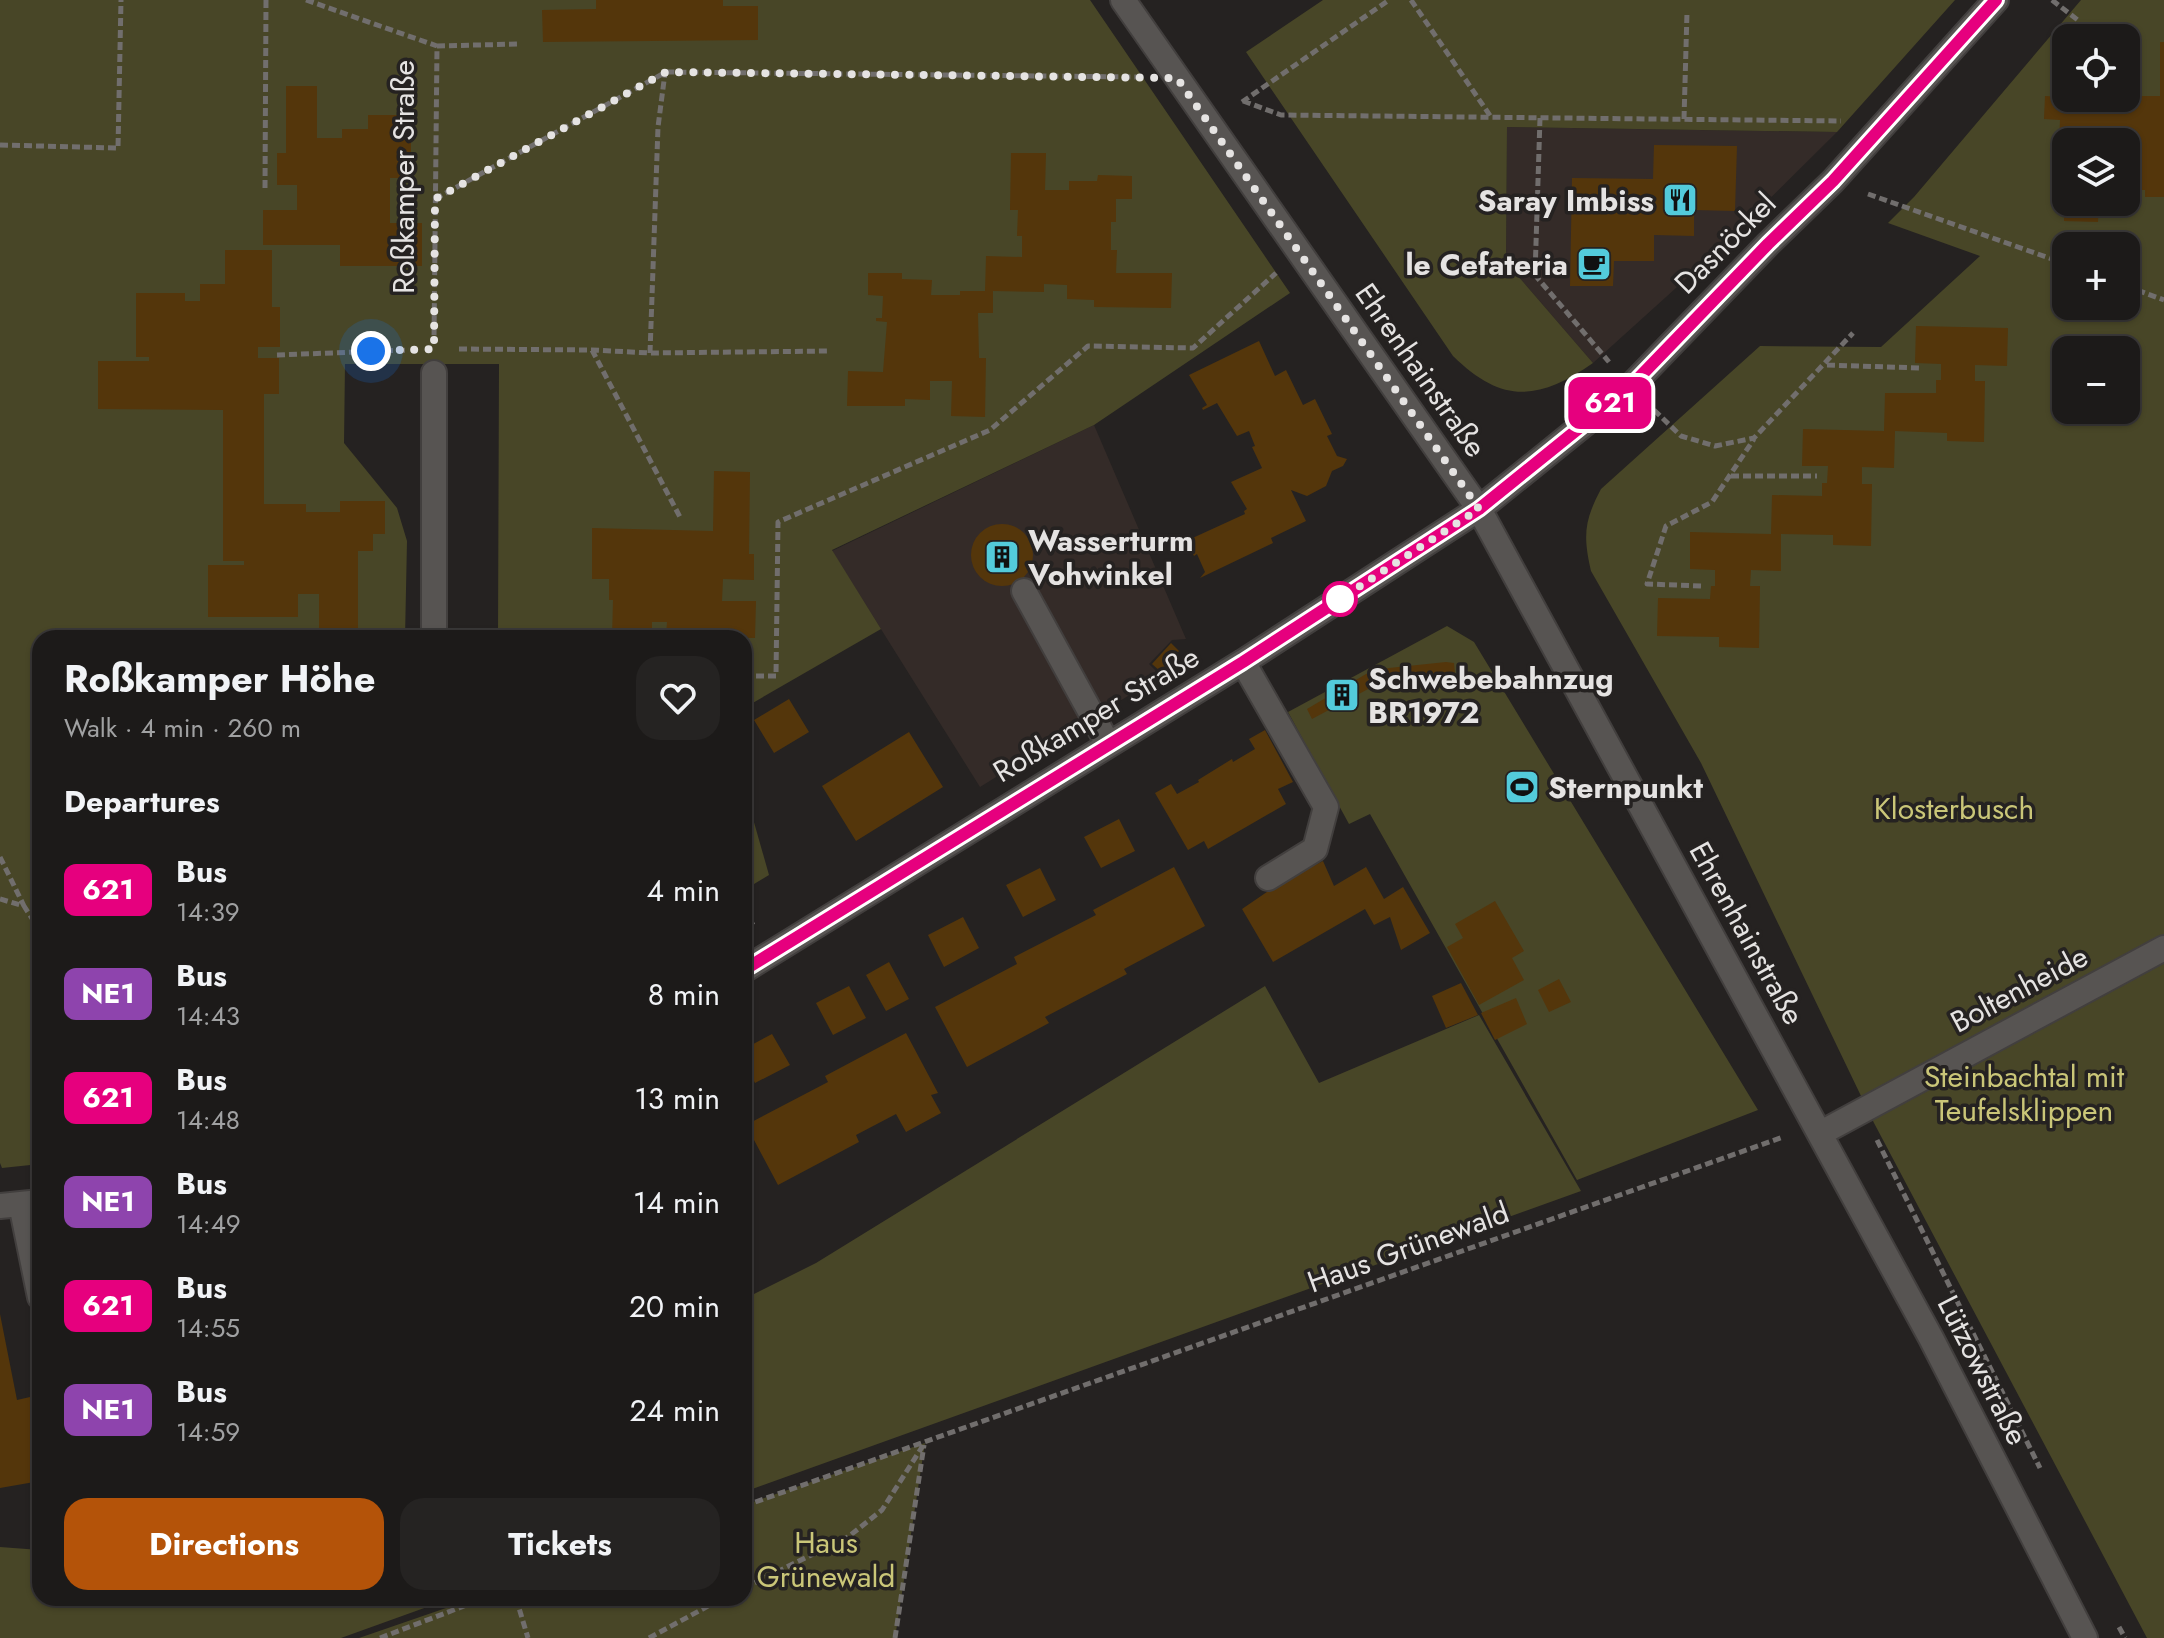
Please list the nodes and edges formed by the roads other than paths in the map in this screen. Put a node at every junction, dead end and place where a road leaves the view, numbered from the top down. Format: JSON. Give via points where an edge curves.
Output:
{"nodes":[{"id":1,"x":1123,"y":0,"type":"edge"},
{"id":2,"x":1996,"y":0,"type":"edge"},
{"id":3,"x":434,"y":361,"type":"road end"},
{"id":4,"x":1479,"y":509,"type":"junction"},
{"id":5,"x":1024,"y":591,"type":"dead end"},
{"id":6,"x":434,"y":630,"type":"edge"},
{"id":7,"x":1243,"y":662,"type":"junction"},
{"id":8,"x":1108,"y":744,"type":"junction"},
{"id":9,"x":1268,"y":878,"type":"dead end"},
{"id":10,"x":2164,"y":948,"type":"edge"},
{"id":11,"x":752,"y":965,"type":"edge"},
{"id":12,"x":1818,"y":1129,"type":"junction"},
{"id":13,"x":20,"y":1204,"type":"edge"},
{"id":14,"x":32,"y":1260,"type":"edge"},
{"id":15,"x":2085,"y":1638,"type":"edge"}],
"edges":[{"from":1,"to":4,"type":"street","name":"Ehrenhainstraße"},
{"from":2,"to":4,"type":"street","name":"Dasnöckel","via":[[1833,181],[1630,387]]},
{"from":3,"to":6,"type":"street"},
{"from":4,"to":7,"type":"street","name":"Roßkamper Straße"},
{"from":4,"to":12,"type":"street","name":"Ehrenhainstraße"},
{"from":5,"to":8,"type":"street"},
{"from":7,"to":8,"type":"street","name":"Roßkamper Straße"},
{"from":7,"to":9,"type":"street","via":[[1326,807],[1315,849]]},
{"from":8,"to":11,"type":"street","name":"Roßkamper Straße"},
{"from":10,"to":12,"type":"street","name":"Boltenheide"},
{"from":12,"to":15,"type":"street","name":"Lützowstraße"},
{"from":13,"to":14,"type":"street"}]}
